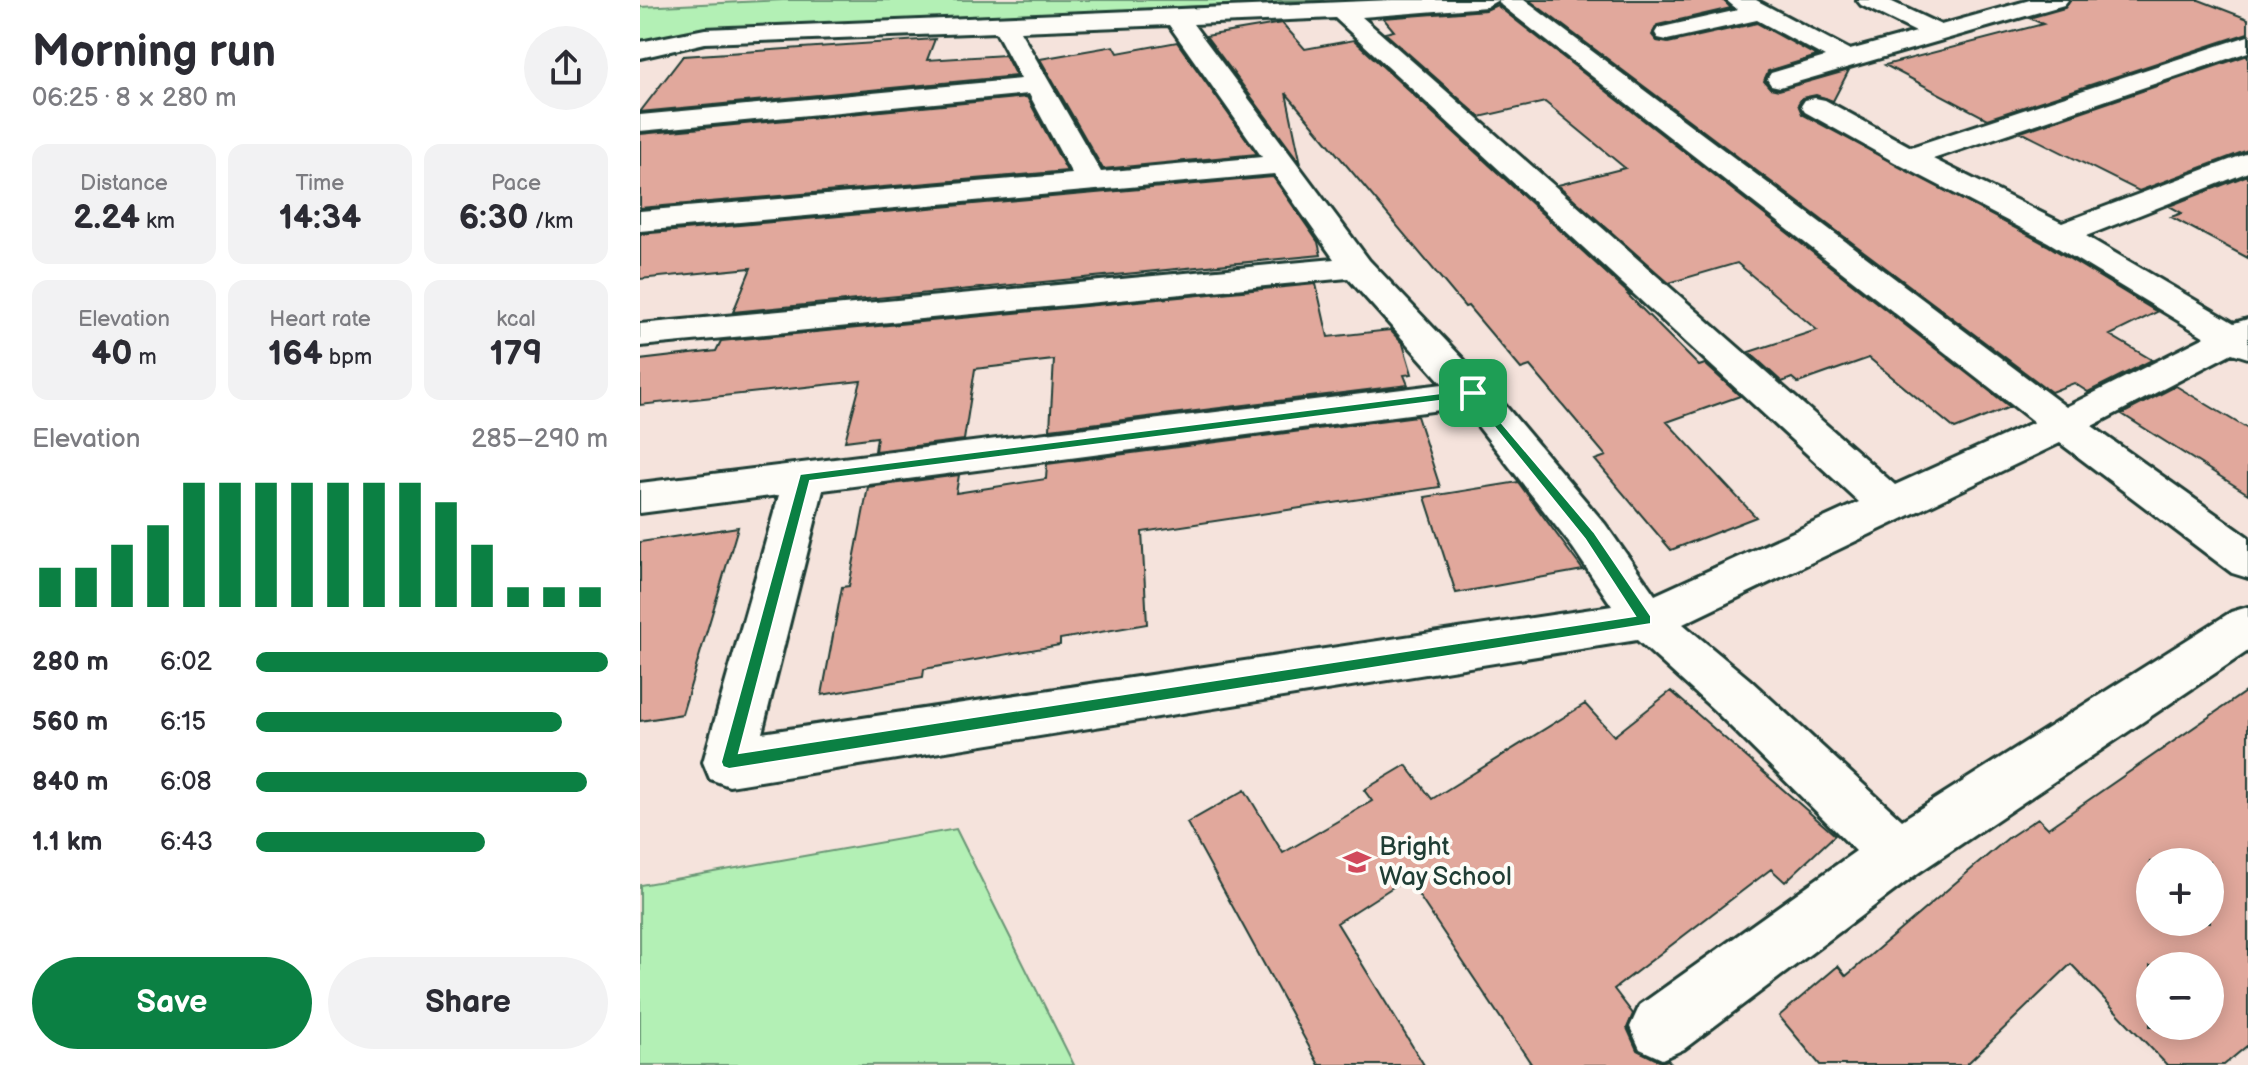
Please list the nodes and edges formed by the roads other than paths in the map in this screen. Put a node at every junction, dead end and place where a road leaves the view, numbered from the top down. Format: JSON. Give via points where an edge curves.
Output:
{"nodes":[{"id":1,"x":1486,"y":0,"type":"edge"},
{"id":2,"x":1509,"y":0,"type":"edge"},
{"id":3,"x":1869,"y":0,"type":"edge"},
{"id":4,"x":2056,"y":0,"type":"edge"},
{"id":5,"x":1749,"y":6,"type":"edge"},
{"id":6,"x":1341,"y":11,"type":"junction"},
{"id":7,"x":1175,"y":17,"type":"junction"},
{"id":8,"x":1004,"y":24,"type":"junction"},
{"id":9,"x":1667,"y":33,"type":"dead end"},
{"id":10,"x":1938,"y":33,"type":"junction"},
{"id":11,"x":2248,"y":44,"type":"edge"},
{"id":12,"x":641,"y":51,"type":"edge"},
{"id":13,"x":1847,"y":59,"type":"junction"},
{"id":14,"x":1780,"y":79,"type":"dead end"},
{"id":15,"x":1038,"y":85,"type":"junction"},
{"id":16,"x":1815,"y":106,"type":"dead end"},
{"id":17,"x":640,"y":123,"type":"edge"},
{"id":18,"x":1908,"y":158,"type":"junction"},
{"id":19,"x":2248,"y":162,"type":"edge"},
{"id":20,"x":1282,"y":164,"type":"junction"},
{"id":21,"x":1091,"y":182,"type":"junction"},
{"id":22,"x":640,"y":221,"type":"edge"},
{"id":23,"x":2060,"y":235,"type":"junction"},
{"id":24,"x":1357,"y":267,"type":"junction"},
{"id":25,"x":640,"y":335,"type":"edge"},
{"id":26,"x":2242,"y":338,"type":"edge"},
{"id":27,"x":1473,"y":393,"type":"junction"},
{"id":28,"x":2063,"y":425,"type":"junction"},
{"id":29,"x":805,"y":477,"type":"junction"},
{"id":30,"x":640,"y":498,"type":"edge"},
{"id":31,"x":1889,"y":504,"type":"junction"},
{"id":32,"x":2248,"y":561,"type":"edge"},
{"id":33,"x":1646,"y":620,"type":"junction"},
{"id":34,"x":2248,"y":626,"type":"edge"},
{"id":35,"x":1898,"y":854,"type":"junction"},
{"id":36,"x":1662,"y":1027,"type":"dead end"}],
"edges":[{"from":1,"to":6,"type":"street"},
{"from":2,"to":28,"type":"street"},
{"from":3,"to":10,"type":"street"},
{"from":4,"to":10,"type":"street"},
{"from":5,"to":9,"type":"street"},
{"from":5,"to":13,"type":"street"},
{"from":6,"to":7,"type":"street"},
{"from":6,"to":31,"type":"street"},
{"from":7,"to":8,"type":"street"},
{"from":7,"to":20,"type":"street"},
{"from":8,"to":12,"type":"street","via":[[705,36]]},
{"from":8,"to":15,"type":"street"},
{"from":10,"to":13,"type":"street"},
{"from":11,"to":18,"type":"street"},
{"from":13,"to":14,"type":"street"},
{"from":15,"to":17,"type":"street"},
{"from":15,"to":21,"type":"street"},
{"from":16,"to":18,"type":"street"},
{"from":18,"to":23,"type":"street"},
{"from":19,"to":23,"type":"street"},
{"from":20,"to":21,"type":"street"},
{"from":20,"to":24,"type":"street"},
{"from":21,"to":22,"type":"street"},
{"from":23,"to":26,"type":"street"},
{"from":24,"to":25,"type":"street"},
{"from":24,"to":27,"type":"street"},
{"from":26,"to":28,"type":"street"},
{"from":27,"to":29,"type":"street"},
{"from":27,"to":33,"type":"street","via":[[1589,536]]},
{"from":28,"to":31,"type":"street"},
{"from":28,"to":32,"type":"street"},
{"from":29,"to":30,"type":"street"},
{"from":29,"to":33,"type":"street","via":[[729,762]]},
{"from":31,"to":33,"type":"street"},
{"from":33,"to":35,"type":"street"},
{"from":34,"to":35,"type":"street"},
{"from":35,"to":36,"type":"street"}]}
